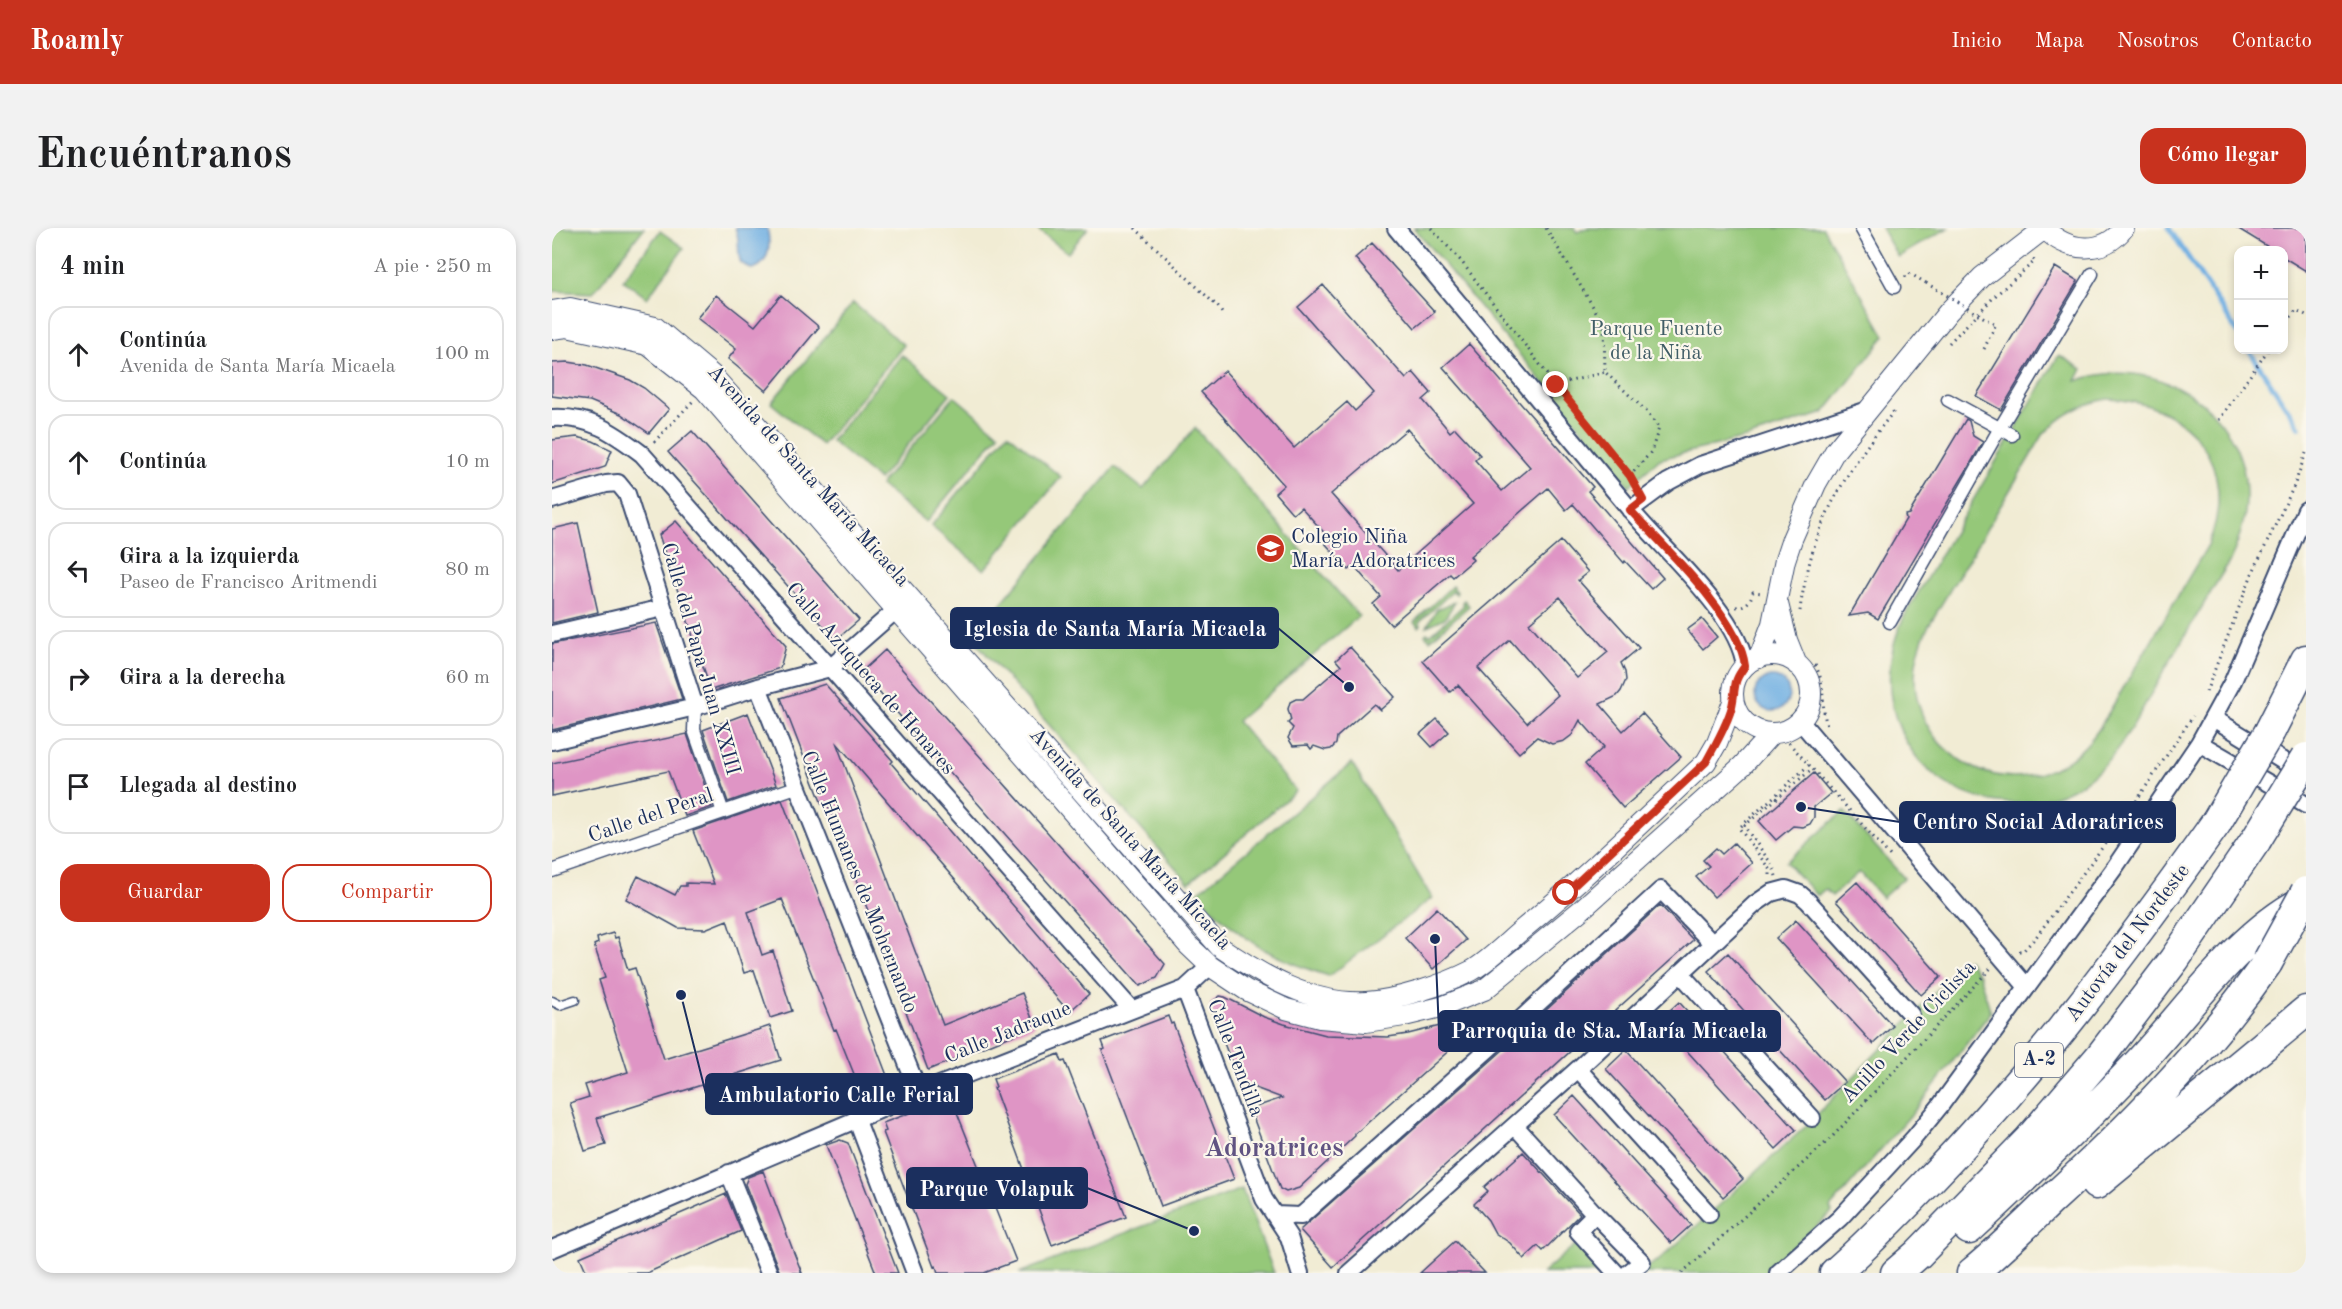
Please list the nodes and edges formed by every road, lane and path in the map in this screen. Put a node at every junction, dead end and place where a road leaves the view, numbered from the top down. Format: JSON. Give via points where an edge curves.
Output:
{"nodes":[{"id":1,"x":1135,"y":228,"type":"edge"},
{"id":2,"x":1396,"y":228,"type":"edge"},
{"id":3,"x":1431,"y":228,"type":"edge"},
{"id":4,"x":1546,"y":228,"type":"edge"},
{"id":5,"x":1861,"y":228,"type":"edge"},
{"id":6,"x":2044,"y":228,"type":"edge"},
{"id":7,"x":2124,"y":228,"type":"edge"},
{"id":8,"x":2022,"y":246,"type":"junction"},
{"id":9,"x":2092,"y":274,"type":"dead end"},
{"id":10,"x":1894,"y":287,"type":"joint"},
{"id":11,"x":552,"y":311,"type":"edge"},
{"id":12,"x":1222,"y":313,"type":"dead end"},
{"id":13,"x":2306,"y":315,"type":"edge"},
{"id":14,"x":2288,"y":320,"type":"edge"},
{"id":15,"x":552,"y":329,"type":"edge"},
{"id":16,"x":1948,"y":343,"type":"dead end"},
{"id":17,"x":1984,"y":349,"type":"dead end"},
{"id":18,"x":2265,"y":354,"type":"edge"},
{"id":19,"x":1605,"y":372,"type":"junction"},
{"id":20,"x":1556,"y":385,"type":"junction"},
{"id":21,"x":704,"y":389,"type":"junction"},
{"id":22,"x":1948,"y":400,"type":"dead end"},
{"id":23,"x":1898,"y":405,"type":"dead end"},
{"id":24,"x":1865,"y":411,"type":"junction"},
{"id":25,"x":552,"y":418,"type":"edge"},
{"id":26,"x":2218,"y":420,"type":"dead end"},
{"id":27,"x":2000,"y":428,"type":"junction"},
{"id":28,"x":2012,"y":435,"type":"dead end"},
{"id":29,"x":2306,"y":453,"type":"edge"},
{"id":30,"x":642,"y":454,"type":"junction"},
{"id":31,"x":1630,"y":476,"type":"junction"},
{"id":32,"x":552,"y":500,"type":"edge"},
{"id":33,"x":1637,"y":505,"type":"junction"},
{"id":34,"x":2306,"y":510,"type":"edge"},
{"id":35,"x":911,"y":597,"type":"junction"},
{"id":36,"x":1778,"y":598,"type":"junction"},
{"id":37,"x":1717,"y":606,"type":"junction"},
{"id":38,"x":663,"y":608,"type":"junction"},
{"id":39,"x":896,"y":610,"type":"junction"},
{"id":40,"x":1800,"y":618,"type":"dead end"},
{"id":41,"x":1890,"y":622,"type":"dead end"},
{"id":42,"x":552,"y":634,"type":"edge"},
{"id":43,"x":2306,"y":660,"type":"edge"},
{"id":44,"x":1804,"y":661,"type":"junction"},
{"id":45,"x":1752,"y":662,"type":"junction"},
{"id":46,"x":830,"y":668,"type":"junction"},
{"id":47,"x":758,"y":687,"type":"junction"},
{"id":48,"x":2206,"y":692,"type":"dead end"},
{"id":49,"x":1733,"y":702,"type":"junction"},
{"id":50,"x":695,"y":707,"type":"junction"},
{"id":51,"x":2195,"y":712,"type":"dead end"},
{"id":52,"x":2213,"y":718,"type":"junction"},
{"id":53,"x":1800,"y":721,"type":"junction"},
{"id":54,"x":552,"y":741,"type":"edge"},
{"id":55,"x":1775,"y":741,"type":"junction"},
{"id":56,"x":2199,"y":743,"type":"junction"},
{"id":57,"x":1823,"y":749,"type":"junction"},
{"id":58,"x":2306,"y":758,"type":"edge"},
{"id":59,"x":1809,"y":765,"type":"junction"},
{"id":60,"x":1812,"y":768,"type":"junction"},
{"id":61,"x":2306,"y":776,"type":"edge"},
{"id":62,"x":796,"y":787,"type":"junction"},
{"id":63,"x":2306,"y":805,"type":"edge"},
{"id":64,"x":723,"y":812,"type":"junction"},
{"id":65,"x":1898,"y":864,"type":"dead end"},
{"id":66,"x":552,"y":871,"type":"edge"},
{"id":67,"x":1774,"y":883,"type":"junction"},
{"id":68,"x":2306,"y":892,"type":"edge"},
{"id":69,"x":2306,"y":900,"type":"edge"},
{"id":70,"x":1712,"y":943,"type":"junction"},
{"id":71,"x":1996,"y":962,"type":"junction"},
{"id":72,"x":1210,"y":966,"type":"junction"},
{"id":73,"x":1680,"y":973,"type":"junction"},
{"id":74,"x":2028,"y":987,"type":"junction"},
{"id":75,"x":1185,"y":989,"type":"junction"},
{"id":76,"x":575,"y":1000,"type":"dead end"},
{"id":77,"x":552,"y":1001,"type":"edge"},
{"id":78,"x":1131,"y":1009,"type":"junction"},
{"id":79,"x":2306,"y":1011,"type":"edge"},
{"id":80,"x":1911,"y":1016,"type":"dead end"},
{"id":81,"x":1578,"y":1069,"type":"junction"},
{"id":82,"x":919,"y":1093,"type":"junction"},
{"id":83,"x":856,"y":1118,"type":"junction"},
{"id":84,"x":1812,"y":1118,"type":"dead end"},
{"id":85,"x":1515,"y":1126,"type":"junction"},
{"id":86,"x":729,"y":1173,"type":"junction"},
{"id":87,"x":1595,"y":1214,"type":"junction"},
{"id":88,"x":1709,"y":1214,"type":"dead end"},
{"id":89,"x":1275,"y":1215,"type":"junction"},
{"id":90,"x":552,"y":1249,"type":"edge"},
{"id":91,"x":768,"y":1273,"type":"edge"},
{"id":92,"x":915,"y":1273,"type":"edge"},
{"id":93,"x":1300,"y":1273,"type":"edge"},
{"id":94,"x":1349,"y":1273,"type":"edge"},
{"id":95,"x":1616,"y":1273,"type":"edge"},
{"id":96,"x":1628,"y":1273,"type":"edge"},
{"id":97,"x":1682,"y":1273,"type":"edge"},
{"id":98,"x":1778,"y":1273,"type":"edge"},
{"id":99,"x":1835,"y":1273,"type":"edge"},
{"id":100,"x":1896,"y":1273,"type":"edge"},
{"id":101,"x":1920,"y":1273,"type":"edge"},
{"id":102,"x":1972,"y":1273,"type":"edge"},
{"id":103,"x":1990,"y":1273,"type":"edge"}],
"edges":[{"from":1,"to":12,"type":"path"},
{"from":2,"to":33,"type":"street","via":[[1551,412]]},
{"from":3,"to":20,"type":"path"},
{"from":4,"to":19,"type":"path","via":[[1604,325]]},
{"from":5,"to":10,"type":"street"},
{"from":6,"to":7,"type":"street","via":[[2054,238],[2080,248],[2108,243]]},
{"from":6,"to":8,"type":"street"},
{"from":8,"to":16,"type":"path","via":[[2035,261]]},
{"from":8,"to":24,"type":"street","via":[[1982,277],[1949,311]]},
{"from":9,"to":27,"type":"street"},
{"from":10,"to":17,"type":"path","bridge":true,"via":[[1909,273],[1996,324]]},
{"from":11,"to":35,"type":"street","name":"Avenida de Santa María Micaela","via":[[570,308],[655,327],[712,375]]},
{"from":13,"to":14,"type":"path","via":[[2296,310]]},
{"from":15,"to":21,"type":"street","name":"Avenida de Santa María Micaela","via":[[567,327],[648,345]]},
{"from":18,"to":26,"type":"path"},
{"from":19,"to":20,"type":"path"},
{"from":19,"to":31,"type":"path","via":[[1659,428],[1651,452]]},
{"from":20,"to":31,"type":"path"},
{"from":21,"to":30,"type":"path"},
{"from":21,"to":39,"type":"street","name":"Avenida de Santa María Micaela"},
{"from":22,"to":27,"type":"street"},
{"from":23,"to":40,"type":"path","via":[[1846,476],[1824,518],[1809,566]]},
{"from":24,"to":33,"type":"street","via":[[1688,470]]},
{"from":24,"to":36,"type":"street","via":[[1816,484],[1792,539]]},
{"from":25,"to":30,"type":"street","name":"Calle Azuqueca de Henares","via":[[576,418],[609,429]]},
{"from":27,"to":28,"type":"street"},
{"from":27,"to":41,"type":"street"},
{"from":29,"to":48,"type":"path","via":[[2252,574]]},
{"from":30,"to":46,"type":"street","name":"Calle Azuqueca de Henares"},
{"from":31,"to":33,"type":"path"},
{"from":32,"to":38,"type":"street","name":"Calle del Papa Juan XXIII","via":[[618,483],[627,494]]},
{"from":33,"to":37,"type":"street"},
{"from":34,"to":52,"type":"street","via":[[2233,681]]},
{"from":35,"to":39,"type":"street"},
{"from":35,"to":49,"type":"street","name":"Avenida de Santa María Micaela","via":[[1220,946],[1257,972],[1290,988],[1331,999],[1365,1002],[1405,996],[1472,971],[1566,893],[1706,762]]},
{"from":36,"to":37,"type":"path","via":[[1753,592],[1750,602],[1743,607],[1734,607],[1724,600]]},
{"from":36,"to":44,"type":"street","via":[[1787,640]]},
{"from":36,"to":45,"type":"street","via":[[1767,640]]},
{"from":37,"to":45,"type":"street"},
{"from":38,"to":42,"type":"street"},
{"from":38,"to":50,"type":"street","name":"Calle del Papa Juan XXIII"},
{"from":39,"to":46,"type":"street"},
{"from":39,"to":72,"type":"street","name":"Avenida de Santa María Micaela"},
{"from":43,"to":99,"type":"highway","name":"Autovía del Nordeste","number":"A-2","bridge":true,"via":[[2216,823],[2064,1029],[1962,1147]]},
{"from":44,"to":45,"type":"street","via":[[1778,655]]},
{"from":44,"to":53,"type":"street","via":[[1811,695]]},
{"from":44,"to":57,"type":"path","via":[[1823,682],[1829,732]]},
{"from":45,"to":49,"type":"street","via":[[1735,682]]},
{"from":46,"to":47,"type":"street"},
{"from":46,"to":78,"type":"street","name":"Calle Azuqueca de Henares"},
{"from":47,"to":50,"type":"street"},
{"from":47,"to":62,"type":"street","name":"Calle Humanes de Mohernando"},
{"from":49,"to":55,"type":"street","via":[[1751,728]]},
{"from":50,"to":54,"type":"street"},
{"from":50,"to":64,"type":"street","name":"Calle del Papa Juan XXIII","via":[[694,729]]},
{"from":51,"to":71,"type":"path","via":[[2133,806],[2036,937],[2024,951],[2016,951],[2010,945]]},
{"from":52,"to":56,"type":"street"},
{"from":52,"to":61,"type":"street"},
{"from":53,"to":55,"type":"street"},
{"from":53,"to":57,"type":"street"},
{"from":55,"to":59,"type":"path","via":[[1788,742]]},
{"from":55,"to":72,"type":"street","name":"Avenida de Santa María Micaela","via":[[1484,990],[1404,1016],[1366,1022],[1320,1018],[1246,990]]},
{"from":56,"to":63,"type":"street"},
{"from":56,"to":74,"type":"street"},
{"from":57,"to":59,"type":"path"},
{"from":57,"to":71,"type":"street"},
{"from":58,"to":100,"type":"highway","name":"Autovía del Nordeste","number":"A-2","bridge":true,"via":[[2256,840],[2174,960],[2100,1057],[2030,1140]]},
{"from":59,"to":60,"type":"path"},
{"from":59,"to":67,"type":"path","via":[[1739,828],[1770,870]]},
{"from":60,"to":65,"type":"path"},
{"from":60,"to":67,"type":"path","via":[[1744,826],[1773,866]]},
{"from":62,"to":64,"type":"street","name":"Calle del Peral"},
{"from":62,"to":82,"type":"street","name":"Calle Humanes de Mohernando"},
{"from":64,"to":66,"type":"street","name":"Calle del Peral"},
{"from":67,"to":70,"type":"street"},
{"from":67,"to":80,"type":"street","via":[[1808,901]]},
{"from":68,"to":102,"type":"highway","bridge":true,"via":[[2267,963],[2228,1018],[2094,1162]]},
{"from":69,"to":101,"type":"highway","via":[[2279,915],[2252,938],[2131,1072]]},
{"from":70,"to":73,"type":"street"},
{"from":70,"to":89,"type":"street","via":[[1661,890],[1301,1216]]},
{"from":71,"to":74,"type":"street"},
{"from":71,"to":97,"type":"path","name":"Anillo Verde Ciclista","via":[[1832,1137]]},
{"from":72,"to":75,"type":"street","name":"Calle Jadraque"},
{"from":73,"to":81,"type":"street"},
{"from":73,"to":84,"type":"street"},
{"from":74,"to":98,"type":"street","via":[[1914,1138],[1839,1218]]},
{"from":75,"to":78,"type":"street","name":"Calle Jadraque"},
{"from":75,"to":89,"type":"street","name":"Calle Tendilla","via":[[1264,1199]]},
{"from":76,"to":77,"type":"lane","via":[[560,1005]]},
{"from":78,"to":82,"type":"street","name":"Calle Jadraque"},
{"from":79,"to":103,"type":"highway"},
{"from":81,"to":85,"type":"street"},
{"from":81,"to":88,"type":"street"},
{"from":82,"to":83,"type":"street","name":"Calle Jadraque"},
{"from":83,"to":86,"type":"street","name":"Calle Jadraque"},
{"from":83,"to":92,"type":"street"},
{"from":85,"to":87,"type":"street"},
{"from":85,"to":94,"type":"street"},
{"from":86,"to":90,"type":"street","name":"Calle Jadraque"},
{"from":86,"to":91,"type":"street"},
{"from":87,"to":95,"type":"street","via":[[1578,1231]]},
{"from":87,"to":96,"type":"street","via":[[1642,1262]]},
{"from":89,"to":93,"type":"street","name":"Calle Tendilla","via":[[1289,1238]]}]}
